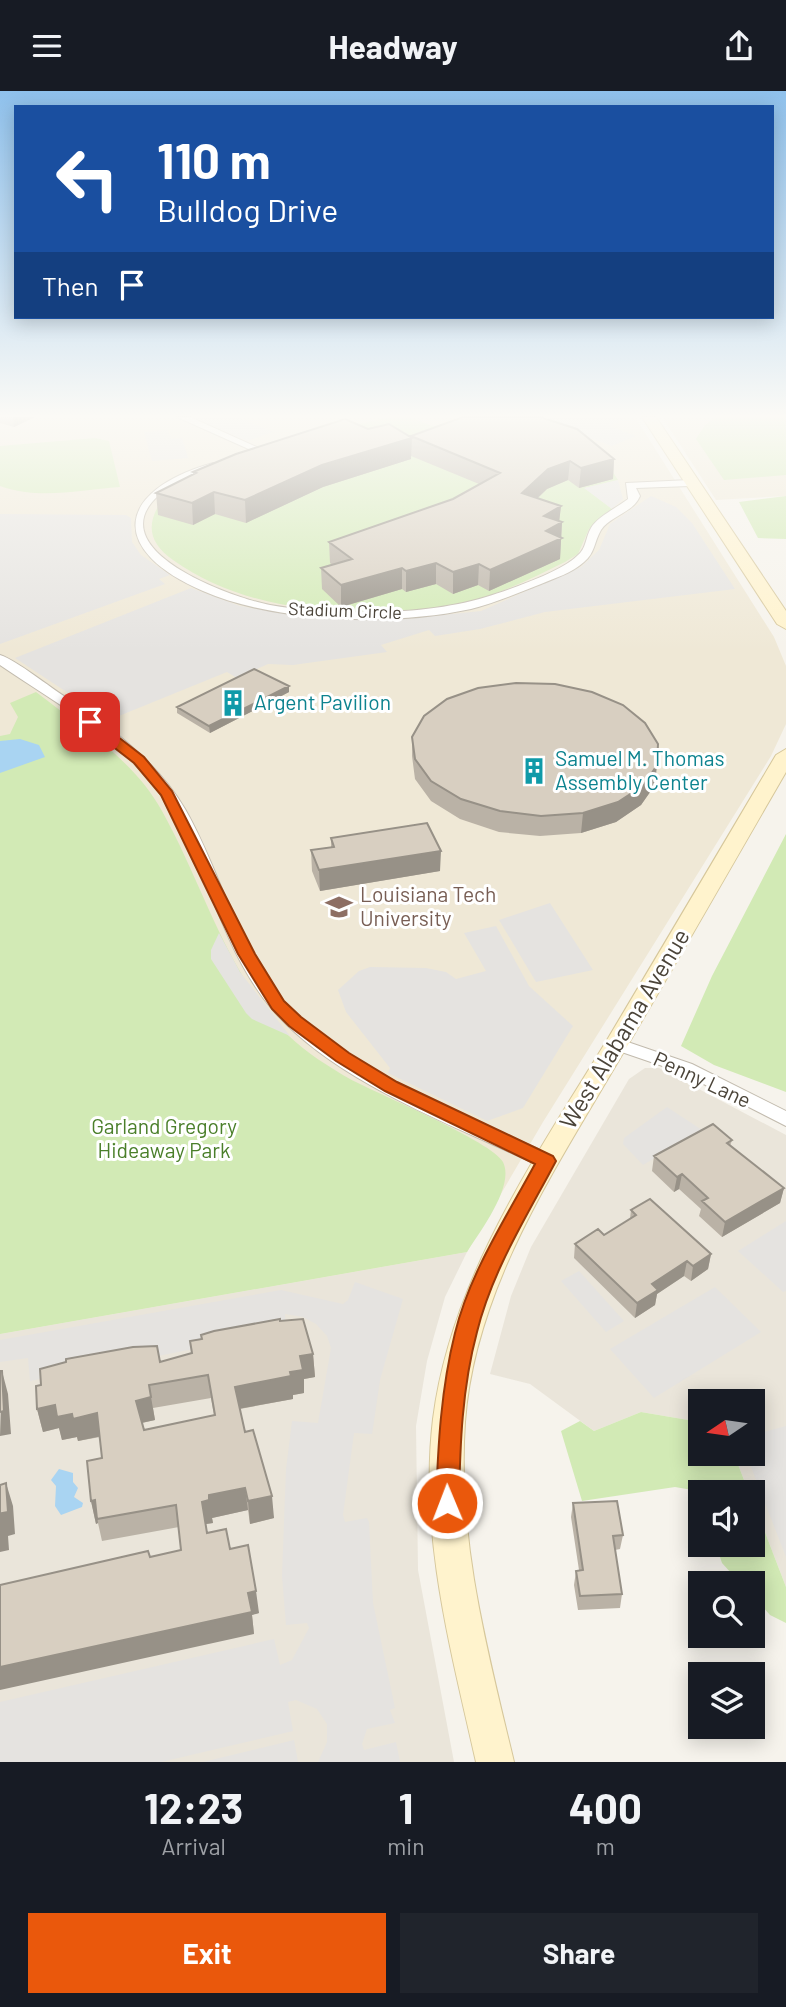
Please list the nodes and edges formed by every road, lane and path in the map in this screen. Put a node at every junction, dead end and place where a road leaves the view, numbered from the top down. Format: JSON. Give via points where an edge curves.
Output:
{"nodes":[{"id":1,"x":155,"y":495,"type":"edge"},
{"id":2,"x":635,"y":495,"type":"edge"},
{"id":3,"x":699,"y":495,"type":"edge"},
{"id":4,"x":786,"y":624,"type":"edge"},
{"id":5,"x":0,"y":659,"type":"edge"},
{"id":6,"x":786,"y":755,"type":"edge"},
{"id":7,"x":617,"y":1044,"type":"junction"},
{"id":8,"x":786,"y":1119,"type":"edge"},
{"id":9,"x":547,"y":1161,"type":"junction"},
{"id":10,"x":495,"y":1762,"type":"edge"}],
"edges":[{"from":1,"to":2,"type":"street","name":"Stadium Circle","via":[[139,519],[141,540],[148,551],[167,567],[225,596],[316,613],[433,613],[499,599],[580,560],[590,549],[596,528],[633,501]]},
{"from":3,"to":4,"type":"main road"},
{"from":5,"to":9,"type":"street","via":[[121,744],[167,794],[246,954],[278,1005],[295,1021],[391,1086]]},
{"from":6,"to":7,"type":"main road","name":"West Alabama Avenue"},
{"from":7,"to":8,"type":"street","name":"Penny Lane","via":[[686,1068]]},
{"from":7,"to":9,"type":"main road","name":"West Alabama Avenue"},
{"from":9,"to":10,"type":"main road","name":"West Alabama Avenue","via":[[479,1294],[466,1331],[450,1417],[446,1479],[454,1574]]}]}
